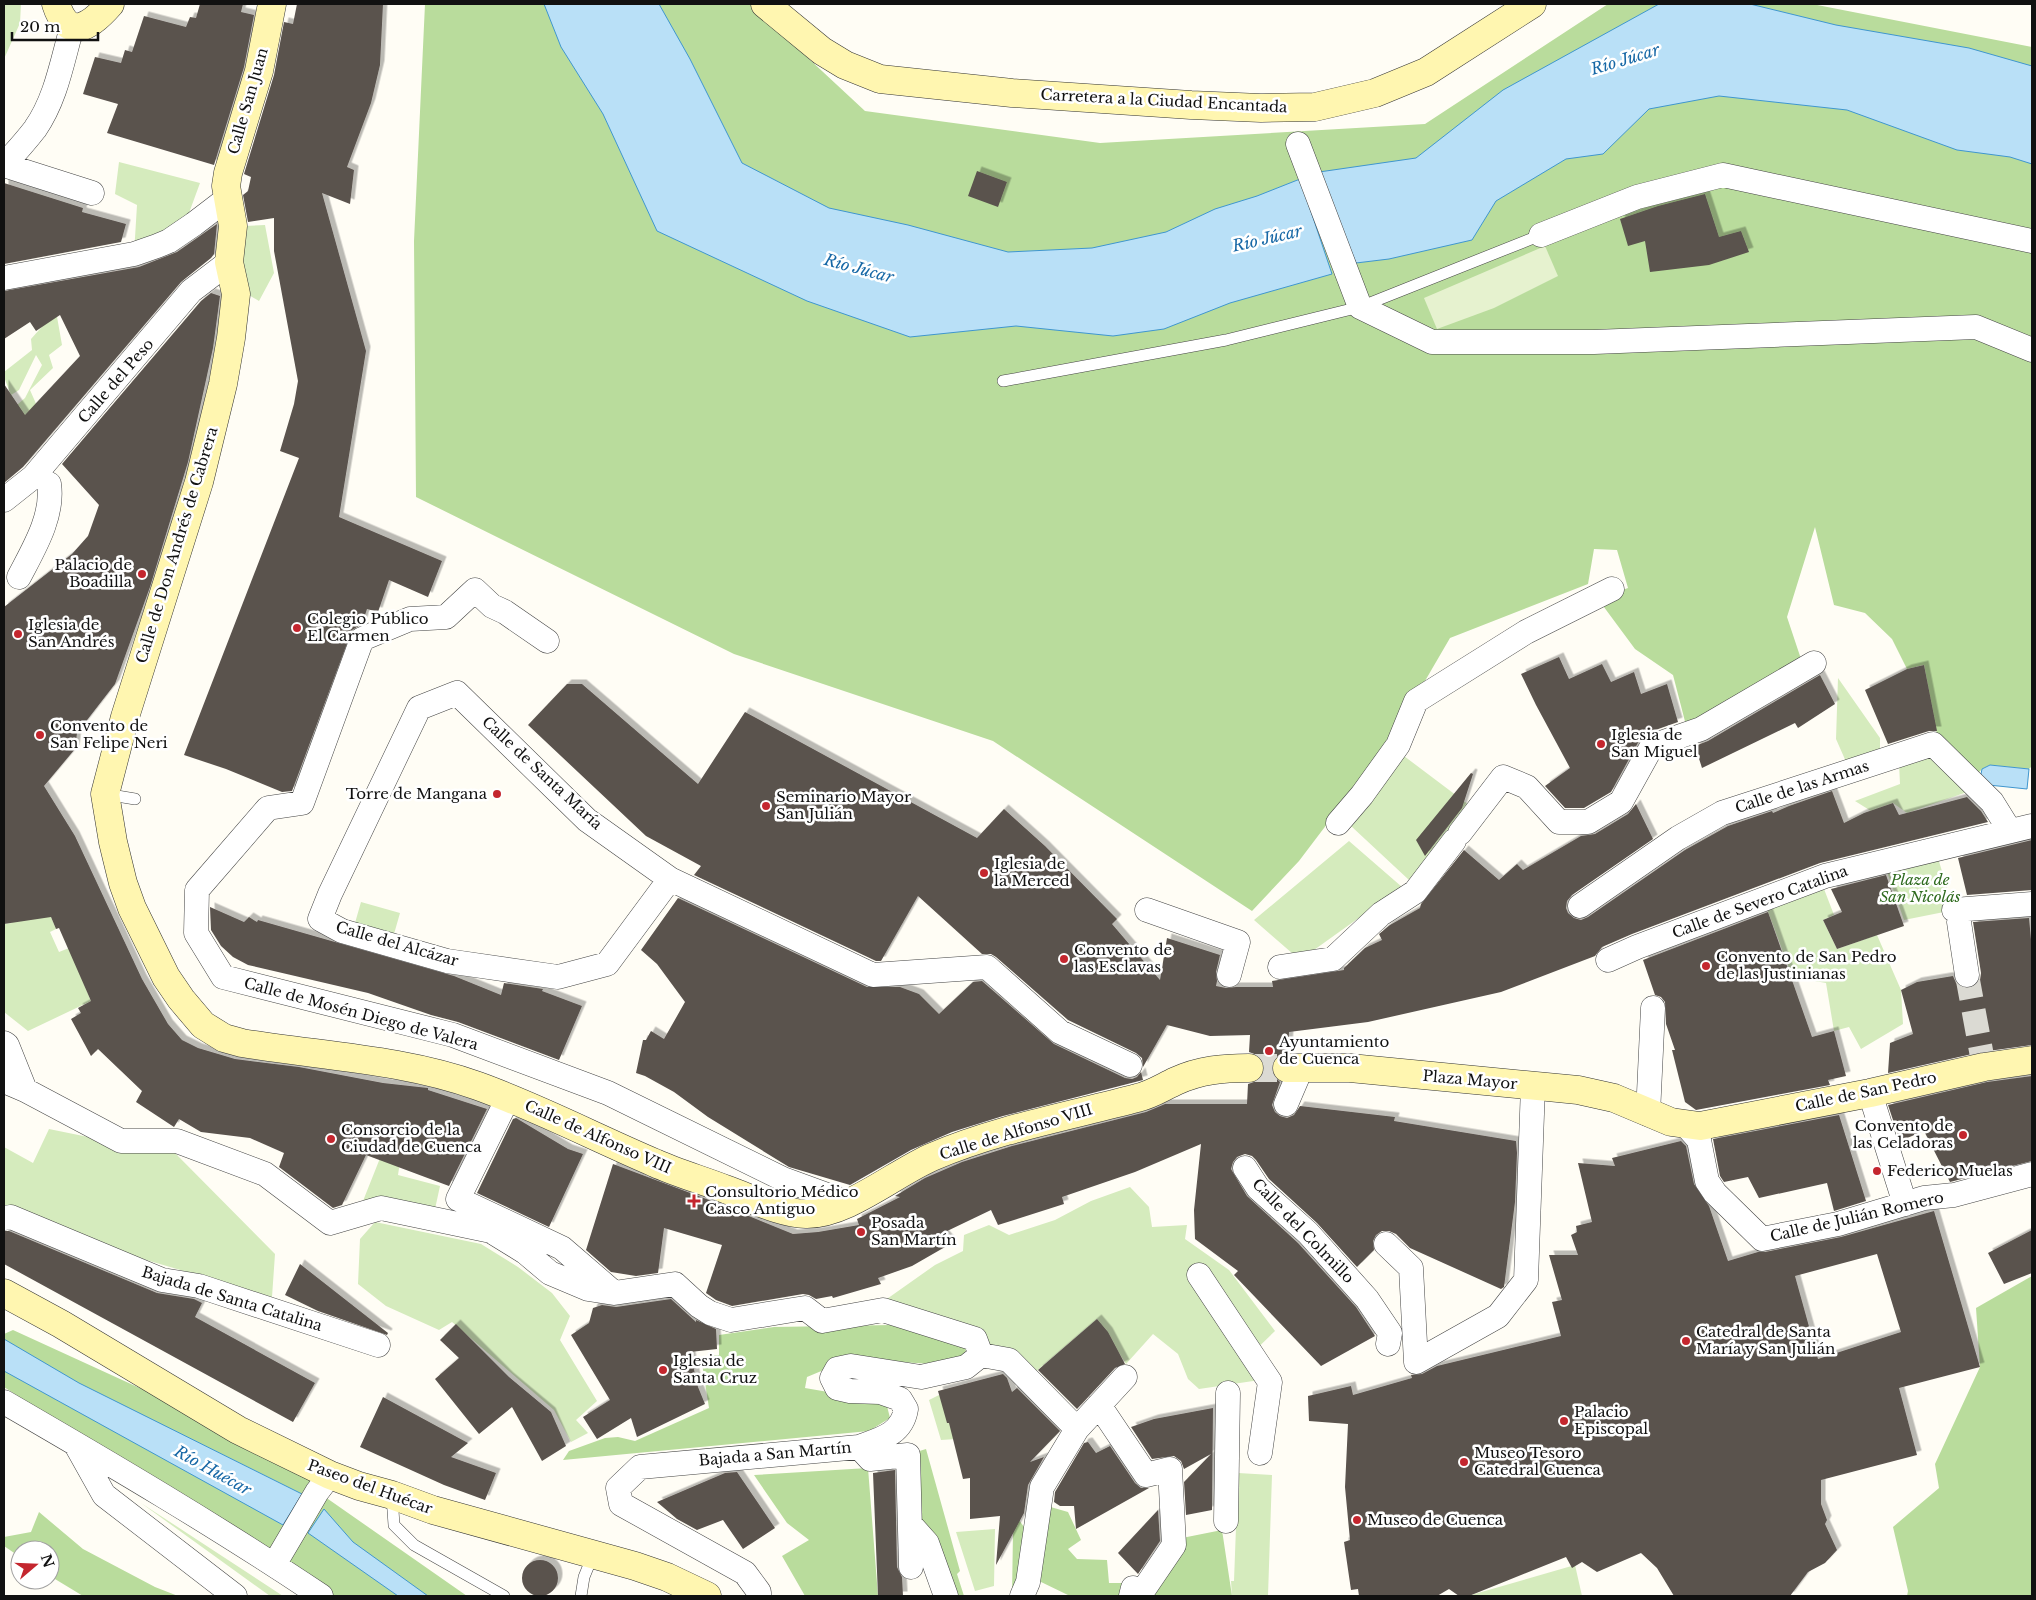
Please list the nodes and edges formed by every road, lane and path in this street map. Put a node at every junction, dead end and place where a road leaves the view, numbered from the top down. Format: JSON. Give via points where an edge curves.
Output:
{"nodes":[{"id":1,"x":56,"y":4,"type":"edge"},
{"id":2,"x":110,"y":4,"type":"edge"},
{"id":3,"x":272,"y":4,"type":"edge"},
{"id":4,"x":765,"y":4,"type":"edge"},
{"id":5,"x":1532,"y":4,"type":"edge"},
{"id":6,"x":72,"y":28,"type":"junction"},
{"id":7,"x":1298,"y":144,"type":"dead end"},
{"id":8,"x":4,"y":165,"type":"edge"},
{"id":9,"x":92,"y":193,"type":"dead end"},
{"id":10,"x":228,"y":198,"type":"junction"},
{"id":11,"x":1541,"y":235,"type":"joint"},
{"id":12,"x":2032,"y":241,"type":"edge"},
{"id":13,"x":229,"y":262,"type":"junction"},
{"id":14,"x":4,"y":278,"type":"edge"},
{"id":15,"x":1360,"y":307,"type":"junction"},
{"id":16,"x":2032,"y":350,"type":"edge"},
{"id":17,"x":1004,"y":381,"type":"dead end"},
{"id":18,"x":49,"y":484,"type":"dead end"},
{"id":19,"x":4,"y":500,"type":"edge"},
{"id":20,"x":19,"y":577,"type":"dead end"},
{"id":21,"x":1612,"y":589,"type":"dead end"},
{"id":22,"x":547,"y":641,"type":"dead end"},
{"id":23,"x":1814,"y":663,"type":"dead end"},
{"id":24,"x":108,"y":782,"type":"junction"},
{"id":25,"x":135,"y":800,"type":"dead end"},
{"id":26,"x":1338,"y":823,"type":"dead end"},
{"id":27,"x":2021,"y":828,"type":"edge"},
{"id":28,"x":670,"y":879,"type":"junction"},
{"id":29,"x":2032,"y":904,"type":"edge"},
{"id":30,"x":1580,"y":906,"type":"dead end"},
{"id":31,"x":1147,"y":910,"type":"dead end"},
{"id":32,"x":320,"y":919,"type":"joint"},
{"id":33,"x":1608,"y":960,"type":"dead end"},
{"id":34,"x":1280,"y":967,"type":"dead end"},
{"id":35,"x":1967,"y":974,"type":"tunnel mouth"},
{"id":36,"x":1229,"y":975,"type":"dead end"},
{"id":37,"x":1653,"y":1008,"type":"dead end"},
{"id":38,"x":4,"y":1043,"type":"edge"},
{"id":39,"x":2032,"y":1060,"type":"edge"},
{"id":40,"x":1130,"y":1065,"type":"dead end"},
{"id":41,"x":1249,"y":1068,"type":"tunnel mouth"},
{"id":42,"x":1294,"y":1069,"type":"joint"},
{"id":43,"x":4,"y":1081,"type":"edge"},
{"id":44,"x":1533,"y":1086,"type":"junction"},
{"id":45,"x":25,"y":1090,"type":"junction"},
{"id":46,"x":1870,"y":1093,"type":"junction"},
{"id":47,"x":508,"y":1098,"type":"junction"},
{"id":48,"x":1286,"y":1104,"type":"dead end"},
{"id":49,"x":1648,"y":1114,"type":"junction"},
{"id":50,"x":1693,"y":1125,"type":"junction"},
{"id":51,"x":1245,"y":1168,"type":"dead end"},
{"id":52,"x":2032,"y":1174,"type":"edge"},
{"id":53,"x":849,"y":1203,"type":"junction"},
{"id":54,"x":1905,"y":1204,"type":"junction"},
{"id":55,"x":4,"y":1218,"type":"edge"},
{"id":56,"x":1386,"y":1244,"type":"dead end"},
{"id":57,"x":1199,"y":1276,"type":"dead end"},
{"id":58,"x":4,"y":1293,"type":"edge"},
{"id":59,"x":614,"y":1293,"type":"junction"},
{"id":60,"x":1388,"y":1344,"type":"dead end"},
{"id":61,"x":378,"y":1345,"type":"dead end"},
{"id":62,"x":981,"y":1355,"type":"junction"},
{"id":63,"x":1125,"y":1378,"type":"dead end"},
{"id":64,"x":1228,"y":1393,"type":"dead end"},
{"id":65,"x":4,"y":1402,"type":"edge"},
{"id":66,"x":1099,"y":1405,"type":"junction"},
{"id":67,"x":1077,"y":1429,"type":"junction"},
{"id":68,"x":75,"y":1443,"type":"junction"},
{"id":69,"x":859,"y":1447,"type":"junction"},
{"id":70,"x":1260,"y":1453,"type":"dead end"},
{"id":71,"x":324,"y":1483,"type":"junction"},
{"id":72,"x":392,"y":1495,"type":"junction"},
{"id":73,"x":1226,"y":1521,"type":"dead end"},
{"id":74,"x":910,"y":1524,"type":"junction"},
{"id":75,"x":280,"y":1555,"type":"junction"},
{"id":76,"x":593,"y":1555,"type":"junction"},
{"id":77,"x":911,"y":1567,"type":"dead end"},
{"id":78,"x":1025,"y":1589,"type":"edge"},
{"id":79,"x":236,"y":1596,"type":"edge"},
{"id":80,"x":321,"y":1596,"type":"edge"},
{"id":81,"x":504,"y":1596,"type":"edge"},
{"id":82,"x":581,"y":1596,"type":"edge"},
{"id":83,"x":707,"y":1596,"type":"edge"},
{"id":84,"x":759,"y":1596,"type":"edge"},
{"id":85,"x":946,"y":1596,"type":"edge"},
{"id":86,"x":1131,"y":1596,"type":"edge"}],
"edges":[{"from":1,"to":6,"type":"street","via":[[64,23]]},
{"from":2,"to":6,"type":"street","via":[[91,21]]},
{"from":3,"to":10,"type":"street","name":"Calle San Juan","via":[[259,71],[228,173]]},
{"from":4,"to":5,"type":"street","name":"Carretera a la Ciudad Encantada","via":[[822,51],[880,80],[1191,105],[1315,107],[1375,94],[1426,72]]},
{"from":6,"to":8,"type":"street","via":[[49,103],[35,128]]},
{"from":7,"to":15,"type":"street"},
{"from":8,"to":9,"type":"street"},
{"from":10,"to":13,"type":"street","name":"Calle de Don Andrés de Cabrera","via":[[233,226]]},
{"from":10,"to":14,"type":"street","via":[[169,241],[157,246],[134,254]]},
{"from":11,"to":12,"type":"street","via":[[1637,197],[1723,175]]},
{"from":11,"to":15,"type":"lane"},
{"from":13,"to":19,"type":"street","name":"Calle del Peso","via":[[192,291],[33,477]]},
{"from":13,"to":24,"type":"street","name":"Calle de Don Andrés de Cabrera","via":[[236,294],[235,310],[217,411],[199,482],[132,694]]},
{"from":15,"to":16,"type":"street","via":[[1432,342],[1594,342],[1976,327]]},
{"from":15,"to":17,"type":"lane","via":[[1226,340]]},
{"from":18,"to":20,"type":"street","via":[[51,494],[45,522]]},
{"from":21,"to":26,"type":"street","via":[[1526,632],[1416,701],[1398,744]]},
{"from":22,"to":53,"type":"street","name":"Calle de Mosén Diego de Valera","via":[[492,606],[475,590],[446,617],[410,619],[362,638],[302,803],[268,808],[197,890],[196,933],[223,977],[454,1036],[608,1093],[783,1179]]},
{"from":23,"to":34,"type":"street","via":[[1700,729],[1652,746],[1621,802],[1588,822],[1559,822],[1527,787],[1503,777],[1415,892],[1381,914],[1333,959]]},
{"from":24,"to":25,"type":"lane"},
{"from":24,"to":47,"type":"street","name":"Calle de Alfonso VIII","via":[[113,842],[132,908],[166,977],[203,1025],[224,1038],[242,1043],[439,1074]]},
{"from":27,"to":30,"type":"street","name":"Calle de las Armas","via":[[1933,744],[1722,813],[1678,838]]},
{"from":27,"to":33,"type":"street","name":"Calle de Severo Catalina","via":[[1825,876]]},
{"from":28,"to":32,"type":"street","name":"Calle del Alcázar","via":[[607,964],[558,977],[447,962],[342,931]]},
{"from":28,"to":32,"type":"street","name":"Calle de Santa María","via":[[587,820],[457,693],[419,708]]},
{"from":28,"to":40,"type":"street","name":"Calle de Santa María","via":[[874,975],[986,967],[1060,1032]]},
{"from":29,"to":35,"type":"street","via":[[1956,916]]},
{"from":31,"to":36,"type":"street","via":[[1238,942]]},
{"from":37,"to":49,"type":"street"},
{"from":38,"to":45,"type":"street"},
{"from":39,"to":46,"type":"street","name":"Calle de San Pedro","via":[[1984,1067]]},
{"from":41,"to":53,"type":"street","name":"Calle de Alfonso VIII","via":[[1207,1070],[1141,1097],[952,1149],[902,1172]]},
{"from":42,"to":44,"type":"street","name":"Plaza Mayor","via":[[1350,1068]]},
{"from":42,"to":48,"type":"street"},
{"from":43,"to":45,"type":"street"},
{"from":44,"to":49,"type":"street","name":"Plaza Mayor","via":[[1607,1096]]},
{"from":44,"to":56,"type":"street","via":[[1526,1280],[1498,1316],[1416,1362],[1411,1268]]},
{"from":45,"to":59,"type":"street","via":[[121,1141],[177,1142],[264,1174],[330,1223],[381,1208],[490,1231],[525,1252],[550,1273],[588,1289]]},
{"from":46,"to":50,"type":"street","name":"Calle de San Pedro"},
{"from":46,"to":54,"type":"street"},
{"from":47,"to":53,"type":"street","name":"Calle de Alfonso VIII","via":[[655,1163],[769,1205],[807,1214],[821,1213]]},
{"from":47,"to":59,"type":"street","via":[[458,1199],[562,1248]]},
{"from":49,"to":50,"type":"street","name":"Plaza Mayor"},
{"from":50,"to":54,"type":"street","name":"Calle de Julián Romero","via":[[1707,1181],[1762,1239],[1838,1224]]},
{"from":51,"to":60,"type":"street","name":"Calle del Colmillo","via":[[1258,1188],[1308,1233],[1367,1299],[1390,1334]]},
{"from":52,"to":54,"type":"street","name":"Calle de Julián Romero","via":[[1954,1195]]},
{"from":55,"to":61,"type":"street","name":"Bajada de Santa Catalina","via":[[11,1217],[162,1280],[199,1286]]},
{"from":57,"to":70,"type":"street","via":[[1270,1382]]},
{"from":58,"to":71,"type":"street","name":"Paseo del Huécar"},
{"from":59,"to":62,"type":"street","via":[[675,1284],[710,1313],[732,1320],[805,1308],[822,1321],[883,1310],[974,1339]]},
{"from":62,"to":67,"type":"street","via":[[1009,1360]]},
{"from":62,"to":69,"type":"street","name":"Bajada a San Martín","via":[[966,1367],[921,1377],[852,1366],[837,1369],[832,1378],[837,1388],[880,1392],[900,1398],[906,1408],[897,1429],[886,1438]]},
{"from":63,"to":66,"type":"street"},
{"from":64,"to":73,"type":"street"},
{"from":65,"to":68,"type":"street"},
{"from":66,"to":67,"type":"street"},
{"from":66,"to":86,"type":"street","via":[[1146,1475],[1170,1469],[1174,1545],[1142,1592],[1133,1588]]},
{"from":67,"to":78,"type":"street","via":[[1042,1487]]},
{"from":68,"to":75,"type":"street"},
{"from":68,"to":79,"type":"street","via":[[104,1494]]},
{"from":69,"to":74,"type":"street","via":[[870,1459],[908,1454]]},
{"from":69,"to":84,"type":"street","name":"Bajada a San Martín","via":[[640,1467],[618,1488],[620,1504],[745,1574]]},
{"from":71,"to":72,"type":"street","name":"Paseo del Huécar","via":[[359,1486]]},
{"from":71,"to":75,"type":"street"},
{"from":72,"to":76,"type":"street","name":"Paseo del Huécar","via":[[433,1510]]},
{"from":72,"to":81,"type":"lane","via":[[394,1525],[414,1545]]},
{"from":74,"to":77,"type":"street"},
{"from":74,"to":85,"type":"street","via":[[926,1543]]},
{"from":75,"to":80,"type":"street"},
{"from":76,"to":82,"type":"lane"},
{"from":76,"to":83,"type":"street","name":"Paseo del Huécar","via":[[651,1571]]}]}
